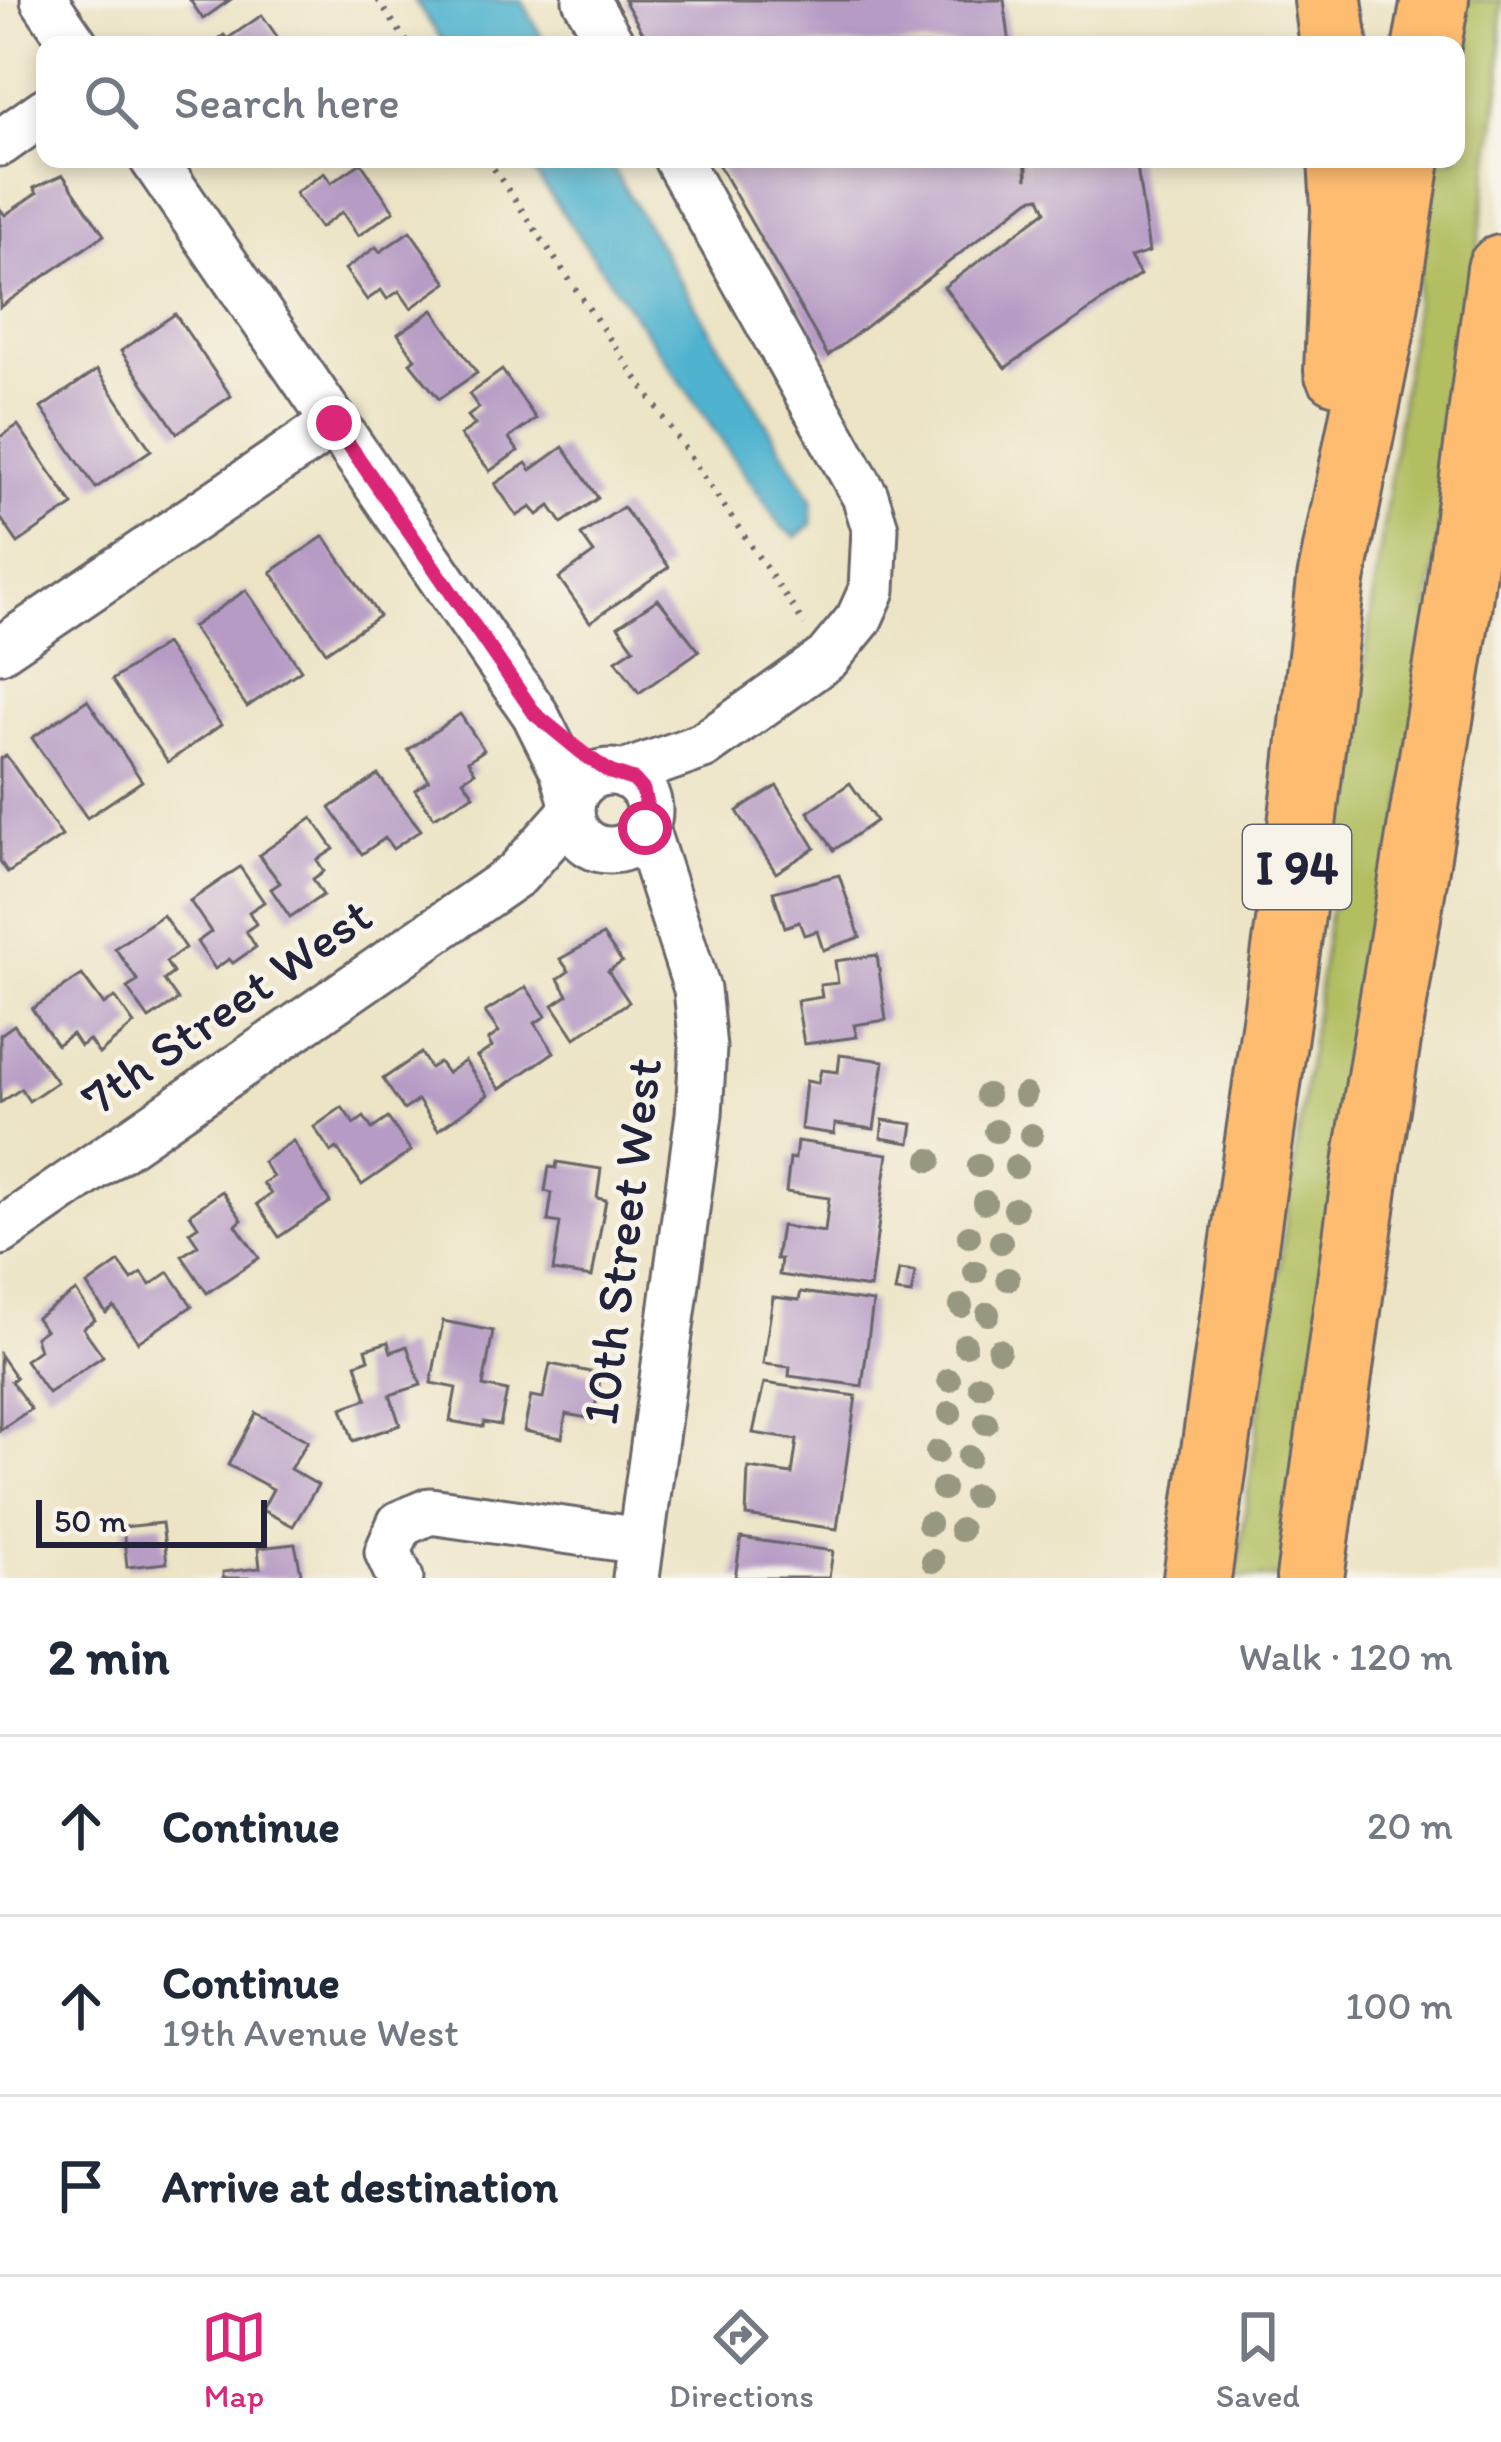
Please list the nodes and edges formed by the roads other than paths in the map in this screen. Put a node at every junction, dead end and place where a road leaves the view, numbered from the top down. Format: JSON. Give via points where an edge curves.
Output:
{"nodes":[{"id":1,"x":44,"y":0,"type":"edge"},
{"id":2,"x":586,"y":0,"type":"edge"},
{"id":3,"x":1328,"y":0,"type":"edge"},
{"id":4,"x":1435,"y":0,"type":"edge"},
{"id":5,"x":69,"y":36,"type":"edge"},
{"id":6,"x":607,"y":36,"type":"edge"},
{"id":7,"x":1333,"y":36,"type":"edge"},
{"id":8,"x":1429,"y":36,"type":"edge"},
{"id":9,"x":36,"y":117,"type":"edge"},
{"id":10,"x":0,"y":143,"type":"edge"},
{"id":11,"x":159,"y":168,"type":"edge"},
{"id":12,"x":682,"y":168,"type":"edge"},
{"id":13,"x":1343,"y":168,"type":"edge"},
{"id":14,"x":1406,"y":168,"type":"edge"},
{"id":15,"x":1501,"y":269,"type":"edge"},
{"id":16,"x":334,"y":423,"type":"junction"},
{"id":17,"x":1501,"y":443,"type":"edge"},
{"id":18,"x":1342,"y":511,"type":"junction"},
{"id":19,"x":1457,"y":609,"type":"junction"},
{"id":20,"x":0,"y":650,"type":"edge"},
{"id":21,"x":535,"y":714,"type":"junction"},
{"id":22,"x":703,"y":746,"type":"junction"},
{"id":23,"x":617,"y":773,"type":"junction"},
{"id":24,"x":572,"y":806,"type":"junction"},
{"id":25,"x":628,"y":836,"type":"junction"},
{"id":26,"x":517,"y":874,"type":"junction"},
{"id":27,"x":0,"y":1232,"type":"edge"},
{"id":28,"x":638,"y":1560,"type":"edge"},
{"id":29,"x":400,"y":1578,"type":"edge"},
{"id":30,"x":1197,"y":1578,"type":"edge"},
{"id":31,"x":1310,"y":1578,"type":"edge"}],
"edges":[{"from":1,"to":5,"type":"street"},
{"from":2,"to":6,"type":"street"},
{"from":3,"to":7,"type":"highway"},
{"from":4,"to":8,"type":"highway"},
{"from":9,"to":10,"type":"street"},
{"from":11,"to":16,"type":"street"},
{"from":12,"to":22,"type":"street","via":[[833,434],[875,528],[872,590],[859,619],[818,666]]},
{"from":13,"to":18,"type":"highway","via":[[1336,414]]},
{"from":14,"to":18,"type":"highway","number":"I 94"},
{"from":15,"to":19,"type":"highway","number":"I 94"},
{"from":16,"to":20,"type":"street"},
{"from":16,"to":21,"type":"street"},
{"from":17,"to":19,"type":"highway"},
{"from":18,"to":30,"type":"highway","number":"I 94"},
{"from":19,"to":31,"type":"highway","number":"I 94"},
{"from":21,"to":23,"type":"street"},
{"from":21,"to":24,"type":"street"},
{"from":22,"to":23,"type":"street"},
{"from":22,"to":25,"type":"street"},
{"from":23,"to":24,"type":"street","via":[[586,780]]},
{"from":23,"to":25,"type":"street","via":[[643,790]]},
{"from":24,"to":25,"type":"street","via":[[579,836]]},
{"from":24,"to":26,"type":"street","name":"7th Street West"},
{"from":25,"to":26,"type":"street","name":"7th Street West"},
{"from":25,"to":28,"type":"street","name":"10th Street West","via":[[674,921],[697,988],[703,1048]]},
{"from":26,"to":27,"type":"street","name":"7th Street West"},
{"from":28,"to":29,"type":"street","via":[[430,1511],[400,1524],[388,1552]]}]}
